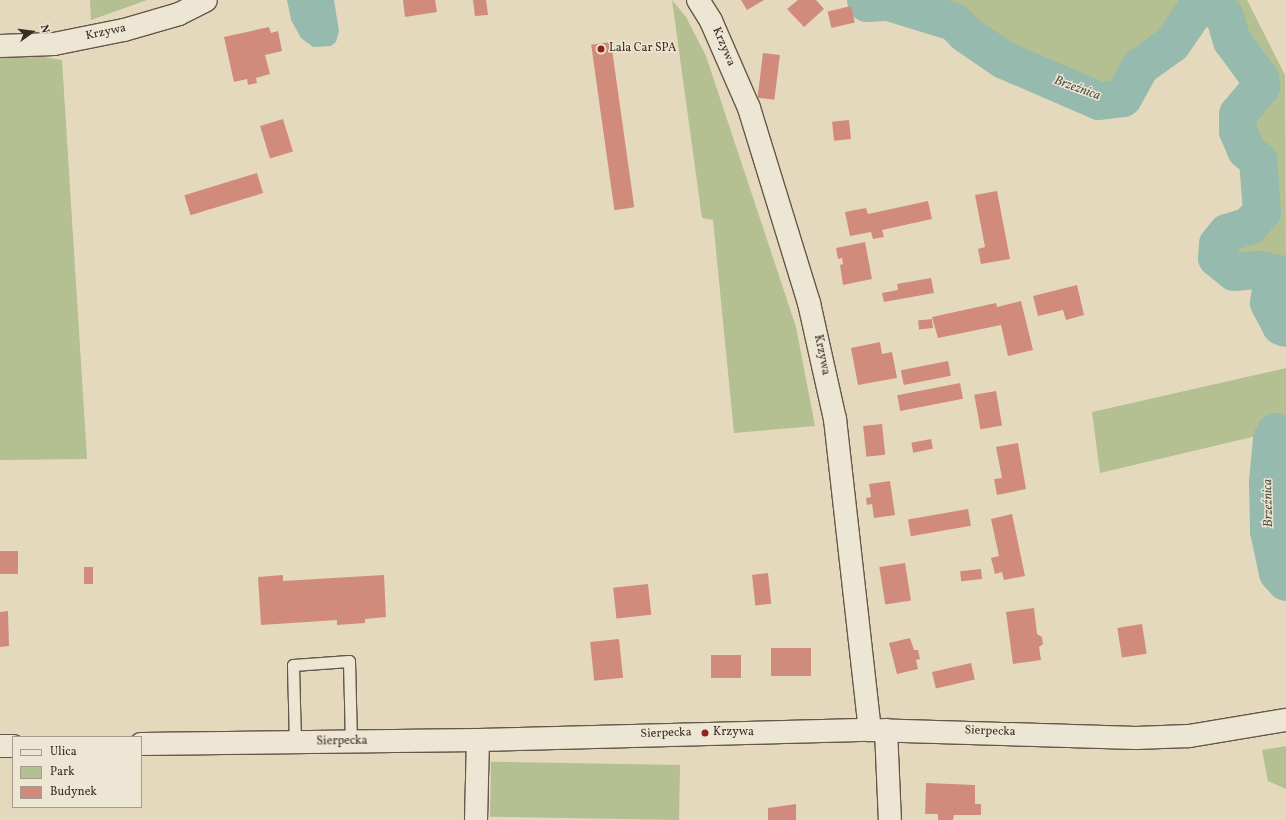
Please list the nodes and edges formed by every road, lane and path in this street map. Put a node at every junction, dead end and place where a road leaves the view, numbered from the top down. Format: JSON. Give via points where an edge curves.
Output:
{"nodes":[{"id":1,"x":206,"y":0,"type":"edge"},
{"id":2,"x":698,"y":0,"type":"edge"},
{"id":3,"x":0,"y":46,"type":"edge"},
{"id":4,"x":1286,"y":720,"type":"edge"},
{"id":5,"x":878,"y":730,"type":"junction"},
{"id":6,"x":478,"y":740,"type":"junction"},
{"id":7,"x":351,"y":741,"type":"junction"},
{"id":8,"x":295,"y":742,"type":"junction"},
{"id":9,"x":142,"y":744,"type":"edge"},
{"id":10,"x":0,"y":746,"type":"edge"},
{"id":11,"x":12,"y":746,"type":"edge"},
{"id":12,"x":476,"y":820,"type":"edge"},
{"id":13,"x":890,"y":820,"type":"edge"}],
"edges":[{"from":1,"to":3,"type":"street","name":"Krzywa","via":[[179,14],[124,30],[54,44]]},
{"from":2,"to":5,"type":"street","name":"Krzywa","via":[[711,21],[749,108],[809,303],[834,419]]},
{"from":4,"to":5,"type":"street","name":"Sierpecka","via":[[1189,736],[1136,738]]},
{"from":5,"to":6,"type":"street","name":"Sierpecka"},
{"from":5,"to":13,"type":"street","name":"Krzywa"},
{"from":6,"to":7,"type":"street","name":"Sierpecka"},
{"from":6,"to":12,"type":"street"},
{"from":7,"to":8,"type":"street","name":"Sierpecka"},
{"from":7,"to":8,"type":"lane","via":[[349,661],[293,665]]},
{"from":8,"to":9,"type":"street","name":"Sierpecka"},
{"from":10,"to":11,"type":"street"}]}
